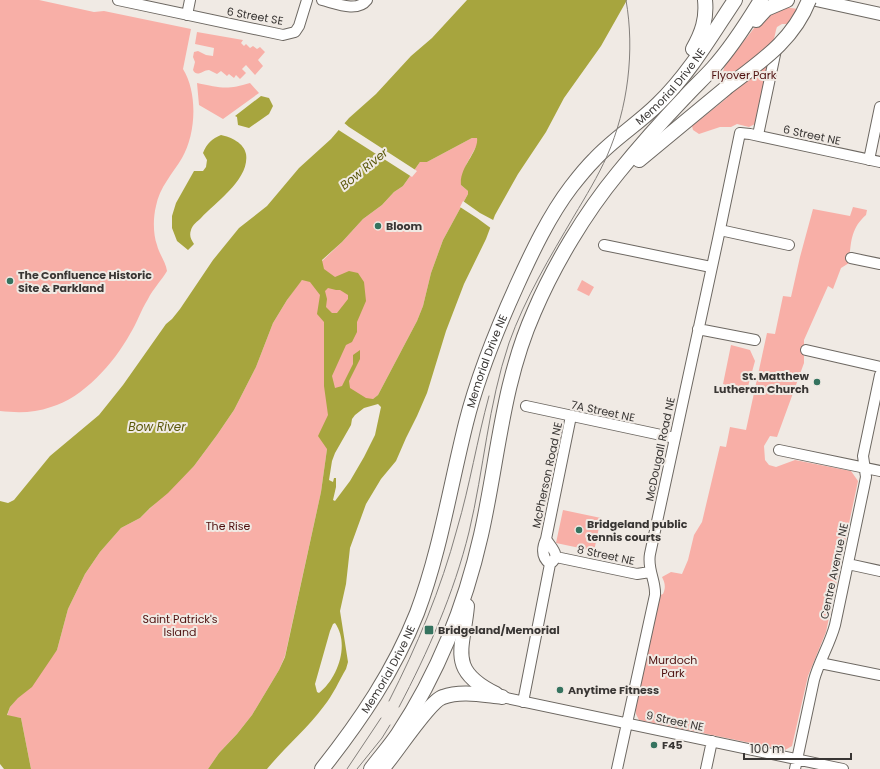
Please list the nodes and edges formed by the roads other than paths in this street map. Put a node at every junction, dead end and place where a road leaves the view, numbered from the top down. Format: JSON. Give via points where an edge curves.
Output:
{"nodes":[{"id":1,"x":118,"y":0,"type":"edge"},
{"id":2,"x":190,"y":0,"type":"edge"},
{"id":3,"x":307,"y":0,"type":"edge"},
{"id":4,"x":322,"y":0,"type":"edge"},
{"id":5,"x":367,"y":0,"type":"edge"},
{"id":6,"x":705,"y":0,"type":"edge"},
{"id":7,"x":735,"y":0,"type":"edge"},
{"id":8,"x":753,"y":0,"type":"edge"},
{"id":9,"x":761,"y":0,"type":"edge"},
{"id":10,"x":787,"y":0,"type":"edge"},
{"id":11,"x":809,"y":0,"type":"edge"},
{"id":12,"x":816,"y":0,"type":"edge"},
{"id":13,"x":880,"y":14,"type":"edge"},
{"id":14,"x":187,"y":15,"type":"junction"},
{"id":15,"x":784,"y":33,"type":"dead end"},
{"id":16,"x":735,"y":39,"type":"junction"},
{"id":17,"x":684,"y":74,"type":"junction"},
{"id":18,"x":702,"y":79,"type":"junction"},
{"id":19,"x":880,"y":107,"type":"edge"},
{"id":20,"x":740,"y":133,"type":"joint"},
{"id":21,"x":758,"y":135,"type":"junction"},
{"id":22,"x":869,"y":160,"type":"junction"},
{"id":23,"x":880,"y":162,"type":"edge"},
{"id":24,"x":589,"y":213,"type":"junction"},
{"id":25,"x":720,"y":230,"type":"junction"},
{"id":26,"x":604,"y":245,"type":"dead end"},
{"id":27,"x":789,"y":245,"type":"dead end"},
{"id":28,"x":851,"y":258,"type":"dead end"},
{"id":29,"x":880,"y":264,"type":"edge"},
{"id":30,"x":711,"y":267,"type":"junction"},
{"id":31,"x":698,"y":329,"type":"junction"},
{"id":32,"x":755,"y":340,"type":"dead end"},
{"id":33,"x":806,"y":350,"type":"dead end"},
{"id":34,"x":880,"y":366,"type":"edge"},
{"id":35,"x":880,"y":375,"type":"edge"},
{"id":36,"x":526,"y":406,"type":"dead end"},
{"id":37,"x":571,"y":416,"type":"junction"},
{"id":38,"x":675,"y":438,"type":"junction"},
{"id":39,"x":779,"y":450,"type":"dead end"},
{"id":40,"x":864,"y":468,"type":"junction"},
{"id":41,"x":880,"y":471,"type":"edge"},
{"id":42,"x":553,"y":560,"type":"junction"},
{"id":43,"x":848,"y":564,"type":"junction"},
{"id":44,"x":880,"y":571,"type":"edge"},
{"id":45,"x":650,"y":572,"type":"junction"},
{"id":46,"x":469,"y":582,"type":"junction"},
{"id":47,"x":820,"y":663,"type":"junction"},
{"id":48,"x":880,"y":675,"type":"edge"},
{"id":49,"x":502,"y":697,"type":"junction"},
{"id":50,"x":523,"y":702,"type":"junction"},
{"id":51,"x":627,"y":723,"type":"junction"},
{"id":52,"x":712,"y":741,"type":"junction"},
{"id":53,"x":796,"y":764,"type":"edge"},
{"id":54,"x":322,"y":767,"type":"edge"},
{"id":55,"x":371,"y":769,"type":"edge"},
{"id":56,"x":382,"y":769,"type":"edge"},
{"id":57,"x":617,"y":769,"type":"edge"},
{"id":58,"x":706,"y":769,"type":"edge"},
{"id":59,"x":843,"y":769,"type":"edge"}],
"edges":[{"from":1,"to":14,"type":"street","name":"6 Street SE"},
{"from":2,"to":14,"type":"street"},
{"from":3,"to":14,"type":"street","name":"6 Street SE","via":[[295,32],[283,35]]},
{"from":4,"to":5,"type":"street","via":[[352,7]]},
{"from":6,"to":17,"type":"highway","via":[[706,15],[701,34],[689,55]]},
{"from":7,"to":17,"type":"highway","name":"Memorial Drive NE"},
{"from":8,"to":18,"type":"highway","via":[[708,62]]},
{"from":9,"to":16,"type":"highway","name":"Memorial Drive NE"},
{"from":10,"to":16,"type":"highway","via":[[766,9],[748,31]]},
{"from":11,"to":24,"type":"highway","bridge":true,"via":[[800,19],[771,54],[638,161]]},
{"from":12,"to":13,"type":"main road"},
{"from":15,"to":21,"type":"street","via":[[778,41]]},
{"from":16,"to":18,"type":"highway","name":"Memorial Drive NE"},
{"from":17,"to":54,"type":"highway","name":"Memorial Drive NE","via":[[658,104],[594,159],[558,206],[542,235],[483,366],[467,421],[440,536],[416,614],[385,680],[363,714]]},
{"from":18,"to":24,"type":"highway","name":"Memorial Drive NE","via":[[618,172]]},
{"from":19,"to":22,"type":"street"},
{"from":20,"to":21,"type":"street","name":"6 Street NE"},
{"from":20,"to":25,"type":"street","name":"McDougall Road NE"},
{"from":21,"to":22,"type":"street","name":"6 Street NE"},
{"from":22,"to":23,"type":"street","name":"6 Street NE"},
{"from":24,"to":46,"type":"highway","name":"Memorial Drive NE","via":[[547,283],[519,348]]},
{"from":25,"to":27,"type":"street"},
{"from":25,"to":30,"type":"street","name":"McDougall Road NE"},
{"from":26,"to":30,"type":"street"},
{"from":28,"to":29,"type":"street"},
{"from":30,"to":31,"type":"street","name":"McDougall Road NE"},
{"from":31,"to":32,"type":"street"},
{"from":31,"to":38,"type":"street","name":"McDougall Road NE"},
{"from":33,"to":34,"type":"street"},
{"from":35,"to":40,"type":"street","name":"Centre Avenue NE","via":[[863,456]]},
{"from":36,"to":37,"type":"street","name":"7A Street NE"},
{"from":37,"to":38,"type":"street","name":"7A Street NE"},
{"from":37,"to":42,"type":"street","name":"McPherson Road NE","via":[[546,539],[556,552]]},
{"from":38,"to":45,"type":"street","name":"McDougall Road NE","via":[[649,559]]},
{"from":39,"to":40,"type":"street"},
{"from":40,"to":41,"type":"street"},
{"from":40,"to":43,"type":"street","name":"Centre Avenue NE","via":[[866,477]]},
{"from":42,"to":45,"type":"street","name":"8 Street NE","via":[[637,574]]},
{"from":42,"to":50,"type":"street"},
{"from":43,"to":44,"type":"street"},
{"from":43,"to":47,"type":"street","name":"Centre Avenue NE","via":[[832,635]]},
{"from":45,"to":51,"type":"street","name":"McDougall Road NE","via":[[656,587],[655,595]]},
{"from":46,"to":49,"type":"highway","via":[[461,658],[472,680]]},
{"from":46,"to":55,"type":"highway","name":"Memorial Drive NE","via":[[448,641],[432,674],[397,734]]},
{"from":47,"to":48,"type":"street"},
{"from":47,"to":53,"type":"street","name":"Centre Avenue NE"},
{"from":49,"to":50,"type":"street","name":"9 Street NE"},
{"from":49,"to":56,"type":"highway","via":[[454,694],[442,697],[431,706]]},
{"from":50,"to":51,"type":"street","name":"9 Street NE"},
{"from":51,"to":52,"type":"street","name":"9 Street NE"},
{"from":51,"to":57,"type":"street","name":"McDougall Road NE"},
{"from":52,"to":53,"type":"street","name":"9 Street NE"},
{"from":52,"to":58,"type":"street"},
{"from":53,"to":59,"type":"street","name":"9 Street NE"}]}
